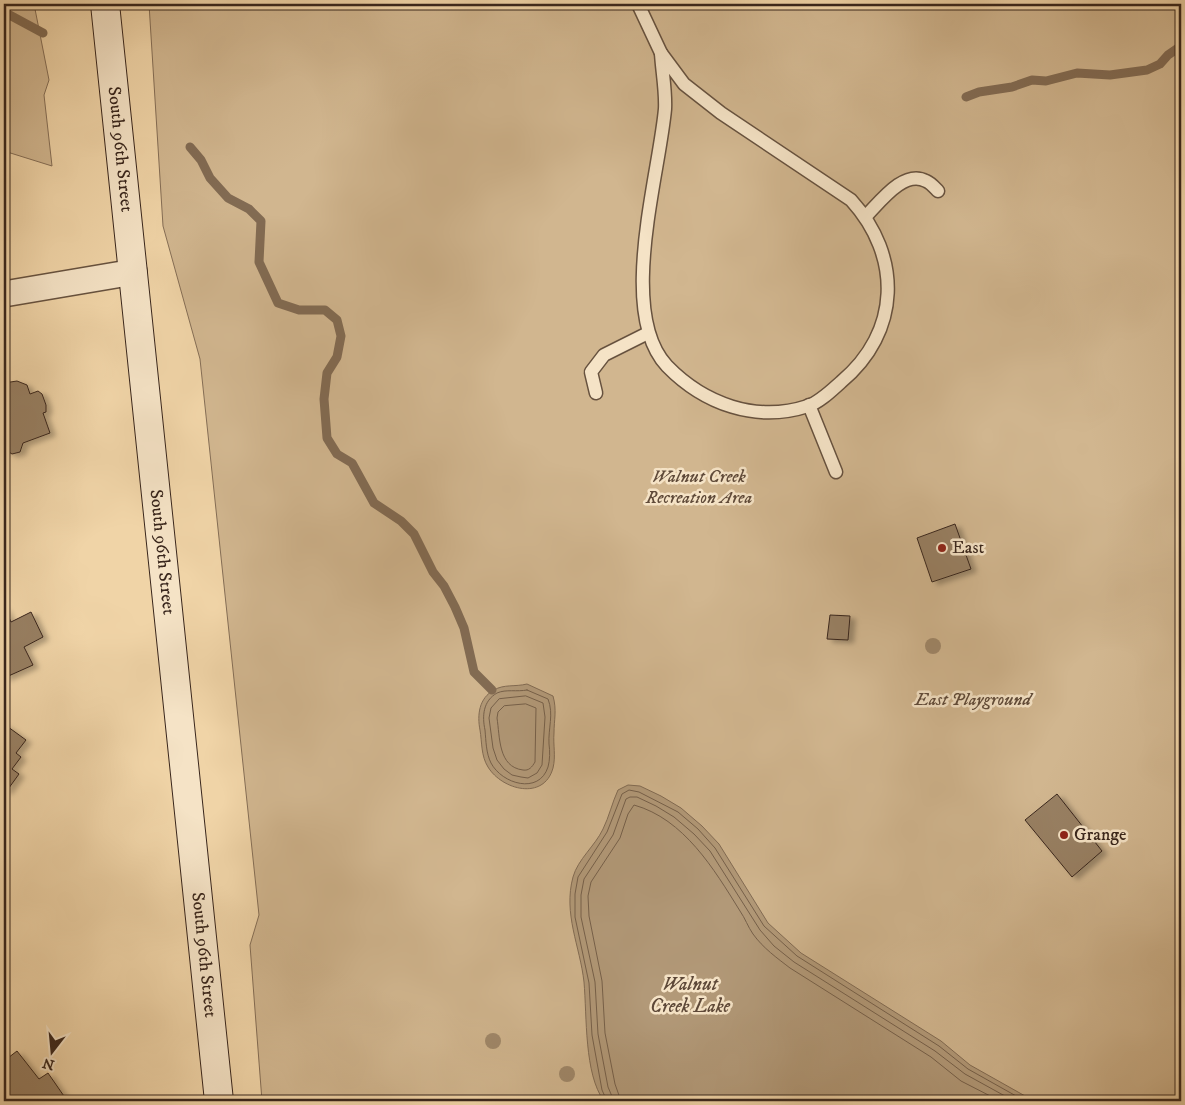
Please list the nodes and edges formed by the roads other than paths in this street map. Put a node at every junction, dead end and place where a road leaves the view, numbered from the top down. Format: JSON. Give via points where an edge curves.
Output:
{"nodes":[{"id":1,"x":105,"y":4,"type":"edge"},
{"id":2,"x":638,"y":4,"type":"edge"},
{"id":3,"x":661,"y":53,"type":"junction"},
{"id":4,"x":938,"y":191,"type":"dead end"},
{"id":5,"x":866,"y":216,"type":"junction"},
{"id":6,"x":134,"y":272,"type":"junction"},
{"id":7,"x":4,"y":294,"type":"edge"},
{"id":8,"x":648,"y":333,"type":"junction"},
{"id":9,"x":596,"y":393,"type":"dead end"},
{"id":10,"x":809,"y":405,"type":"junction"},
{"id":11,"x":836,"y":472,"type":"dead end"},
{"id":12,"x":219,"y":1101,"type":"edge"}],
"edges":[{"from":1,"to":6,"type":"main road","name":"South 96th Street"},
{"from":2,"to":3,"type":"lane"},
{"from":3,"to":5,"type":"lane","via":[[684,84],[721,113],[851,200]]},
{"from":3,"to":8,"type":"lane","via":[[665,107],[641,278]]},
{"from":4,"to":5,"type":"lane","via":[[927,181],[915,178],[902,181]]},
{"from":5,"to":10,"type":"lane","via":[[889,276],[887,305],[876,340],[856,370]]},
{"from":6,"to":7,"type":"street"},
{"from":6,"to":12,"type":"main road","name":"South 96th Street"},
{"from":8,"to":9,"type":"lane","via":[[604,355],[591,372]]},
{"from":8,"to":10,"type":"lane","via":[[666,364],[691,388],[720,404],[782,412]]},
{"from":10,"to":11,"type":"lane"}]}
